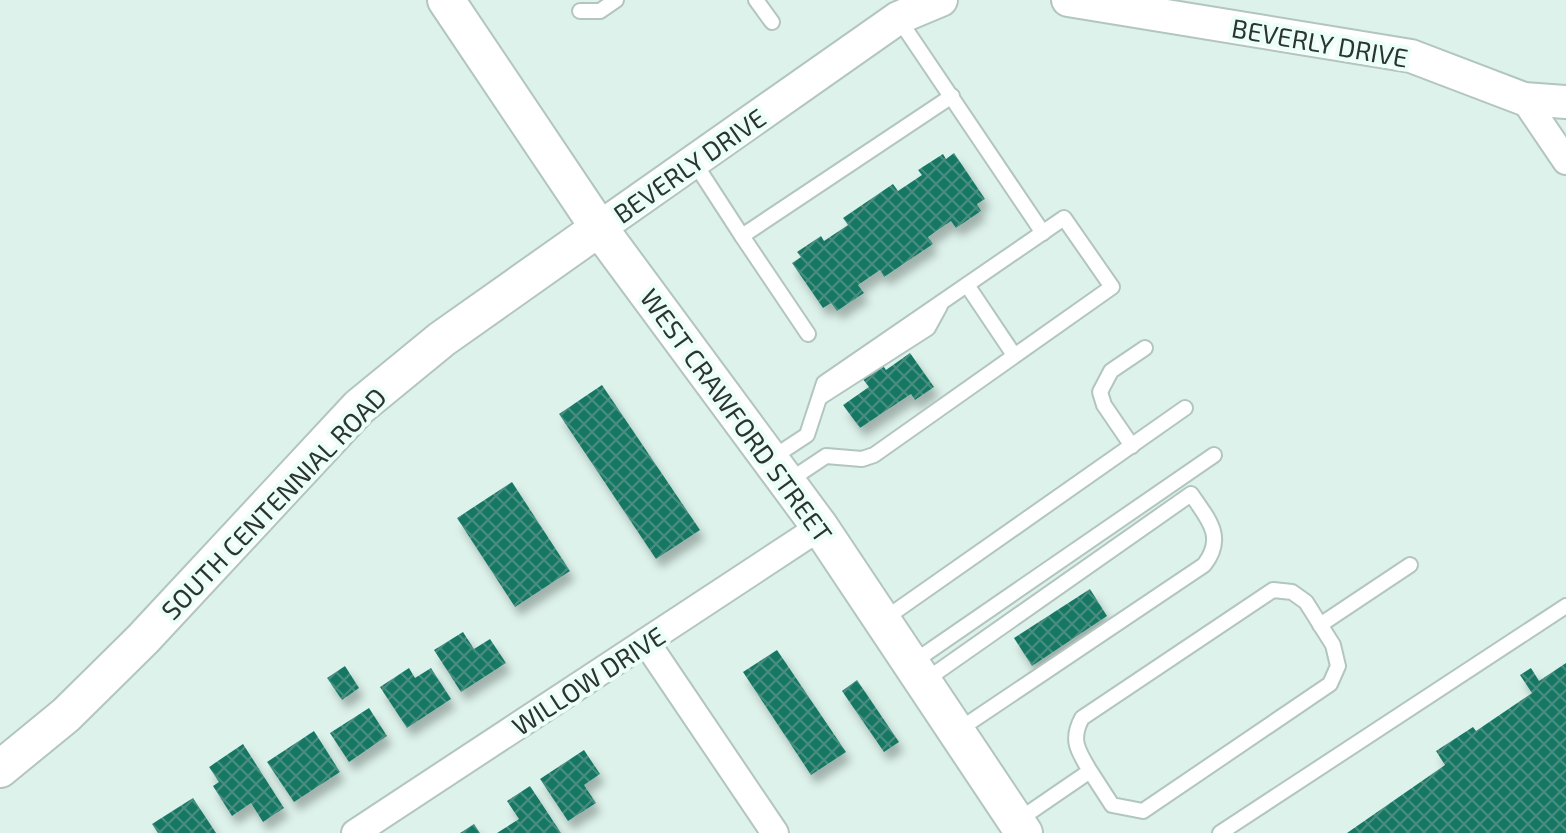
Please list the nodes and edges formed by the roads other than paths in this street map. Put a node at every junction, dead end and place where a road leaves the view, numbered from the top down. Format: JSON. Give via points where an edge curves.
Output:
{"nodes":[{"id":1,"x":446,"y":0,"type":"edge"},
{"id":2,"x":616,"y":0,"type":"edge"},
{"id":3,"x":756,"y":0,"type":"edge"},
{"id":4,"x":941,"y":0,"type":"edge"},
{"id":5,"x":1068,"y":0,"type":"edge"},
{"id":6,"x":893,"y":9,"type":"edge"},
{"id":7,"x":580,"y":11,"type":"dead end"},
{"id":8,"x":772,"y":22,"type":"dead end"},
{"id":9,"x":952,"y":96,"type":"junction"},
{"id":10,"x":1524,"y":99,"type":"junction"},
{"id":11,"x":1566,"y":102,"type":"edge"},
{"id":12,"x":1566,"y":161,"type":"edge"},
{"id":13,"x":694,"y":162,"type":"junction"},
{"id":14,"x":599,"y":228,"type":"junction"},
{"id":15,"x":1043,"y":233,"type":"junction"},
{"id":16,"x":742,"y":236,"type":"junction"},
{"id":17,"x":967,"y":285,"type":"junction"},
{"id":18,"x":808,"y":334,"type":"dead end"},
{"id":19,"x":1145,"y":348,"type":"dead end"},
{"id":20,"x":1014,"y":355,"type":"junction"},
{"id":21,"x":1185,"y":408,"type":"dead end"},
{"id":22,"x":1132,"y":446,"type":"junction"},
{"id":23,"x":1214,"y":455,"type":"dead end"},
{"id":24,"x":779,"y":470,"type":"junction"},
{"id":25,"x":1181,"y":478,"type":"junction"},
{"id":26,"x":1191,"y":494,"type":"junction"},
{"id":27,"x":820,"y":527,"type":"junction"},
{"id":28,"x":1410,"y":565,"type":"dead end"},
{"id":29,"x":1566,"y":606,"type":"edge"},
{"id":30,"x":882,"y":620,"type":"junction"},
{"id":31,"x":1320,"y":625,"type":"junction"},
{"id":32,"x":646,"y":642,"type":"junction"},
{"id":33,"x":918,"y":673,"type":"junction"},
{"id":34,"x":956,"y":731,"type":"junction"},
{"id":35,"x":0,"y":769,"type":"edge"},
{"id":36,"x":1090,"y":771,"type":"junction"},
{"id":37,"x":1020,"y":827,"type":"edge"},
{"id":38,"x":355,"y":833,"type":"edge"},
{"id":39,"x":775,"y":833,"type":"edge"},
{"id":40,"x":1220,"y":833,"type":"edge"}],
"edges":[{"from":1,"to":14,"type":"main road","name":"WEST CRAWFORD STREET"},
{"from":2,"to":7,"type":"lane","via":[[600,11]]},
{"from":3,"to":8,"type":"lane"},
{"from":4,"to":6,"type":"street","name":"BEVERLY DRIVE"},
{"from":5,"to":10,"type":"street","name":"BEVERLY DRIVE","via":[[1411,56]]},
{"from":6,"to":9,"type":"lane"},
{"from":6,"to":13,"type":"street","name":"BEVERLY DRIVE"},
{"from":9,"to":15,"type":"lane"},
{"from":9,"to":16,"type":"lane"},
{"from":10,"to":11,"type":"street","name":"BEVERLY DRIVE"},
{"from":10,"to":12,"type":"street"},
{"from":13,"to":14,"type":"street","name":"BEVERLY DRIVE"},
{"from":13,"to":16,"type":"lane"},
{"from":14,"to":24,"type":"main road","name":"WEST CRAWFORD STREET"},
{"from":14,"to":35,"type":"main road","name":"SOUTH CENTENNIAL ROAD","via":[[442,339],[359,407],[143,639],[66,715]]},
{"from":15,"to":17,"type":"lane"},
{"from":15,"to":20,"type":"lane","via":[[1064,218],[1112,287]]},
{"from":16,"to":18,"type":"lane"},
{"from":17,"to":20,"type":"lane"},
{"from":17,"to":24,"type":"lane","via":[[942,302],[928,328],[817,399],[807,435]]},
{"from":19,"to":22,"type":"lane","via":[[1111,371],[1100,392]]},
{"from":20,"to":24,"type":"lane","via":[[874,455],[826,456]]},
{"from":21,"to":22,"type":"lane"},
{"from":22,"to":30,"type":"lane"},
{"from":23,"to":25,"type":"lane"},
{"from":24,"to":27,"type":"main road","name":"WEST CRAWFORD STREET"},
{"from":25,"to":26,"type":"lane"},
{"from":25,"to":33,"type":"lane"},
{"from":26,"to":33,"type":"lane"},
{"from":26,"to":34,"type":"lane","via":[[1216,531],[1214,552],[1204,565]]},
{"from":27,"to":30,"type":"main road","name":"WEST CRAWFORD STREET"},
{"from":27,"to":32,"type":"street","name":"WILLOW DRIVE"},
{"from":28,"to":31,"type":"lane"},
{"from":29,"to":40,"type":"lane"},
{"from":30,"to":33,"type":"main road","name":"WEST CRAWFORD STREET"},
{"from":31,"to":36,"type":"lane","via":[[1299,597],[1273,590],[1082,718],[1074,732],[1075,746]]},
{"from":31,"to":36,"type":"lane","via":[[1338,666],[1330,684],[1143,811],[1112,805]]},
{"from":32,"to":38,"type":"street","name":"WILLOW DRIVE"},
{"from":32,"to":39,"type":"street"},
{"from":33,"to":34,"type":"main road","name":"WEST CRAWFORD STREET"},
{"from":34,"to":37,"type":"main road","name":"WEST CRAWFORD STREET"},
{"from":36,"to":37,"type":"lane"}]}
